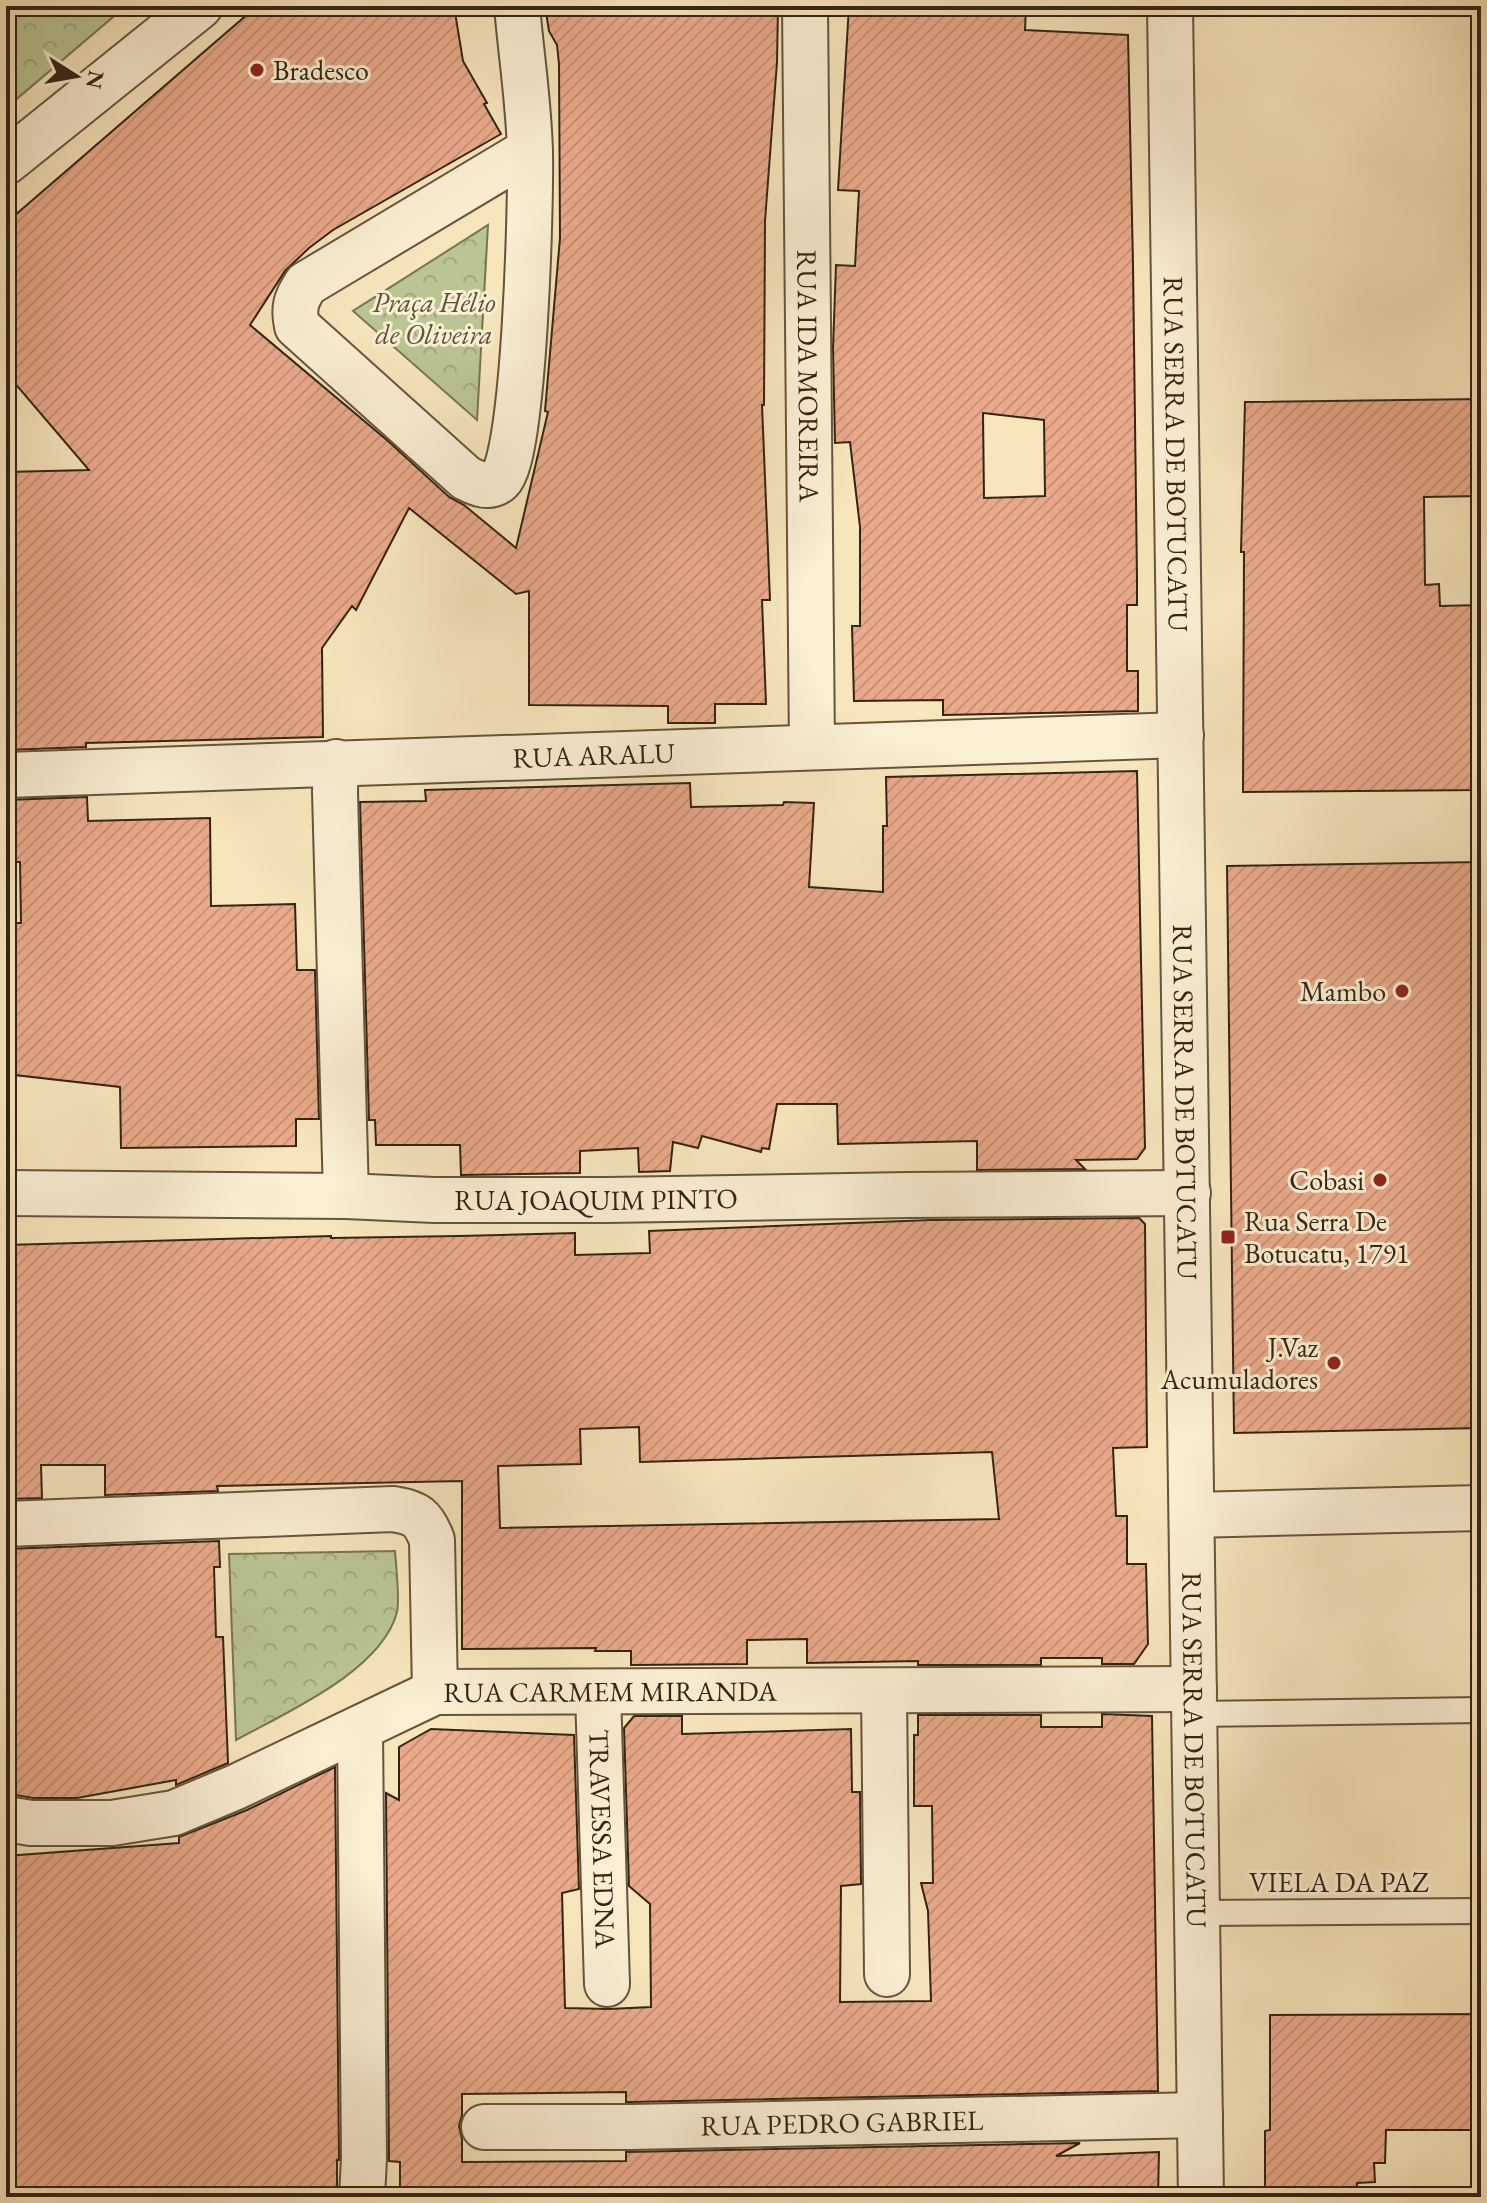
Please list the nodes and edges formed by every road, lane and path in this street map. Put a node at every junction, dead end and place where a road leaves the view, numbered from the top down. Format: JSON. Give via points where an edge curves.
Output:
{"nodes":[{"id":1,"x":200,"y":6,"type":"edge"},
{"id":2,"x":517,"y":6,"type":"edge"},
{"id":3,"x":805,"y":6,"type":"edge"},
{"id":4,"x":1170,"y":6,"type":"edge"},
{"id":5,"x":530,"y":150,"type":"junction"},
{"id":6,"x":6,"y":162,"type":"edge"},
{"id":7,"x":1181,"y":735,"type":"junction"},
{"id":8,"x":812,"y":747,"type":"junction"},
{"id":9,"x":336,"y":762,"type":"junction"},
{"id":10,"x":6,"y":775,"type":"edge"},
{"id":11,"x":6,"y":1193,"type":"edge"},
{"id":12,"x":1188,"y":1193,"type":"junction"},
{"id":13,"x":346,"y":1196,"type":"junction"},
{"id":14,"x":1481,"y":1508,"type":"edge"},
{"id":15,"x":1192,"y":1515,"type":"junction"},
{"id":16,"x":6,"y":1524,"type":"edge"},
{"id":17,"x":884,"y":1691,"type":"junction"},
{"id":18,"x":435,"y":1692,"type":"junction"},
{"id":19,"x":598,"y":1693,"type":"junction"},
{"id":20,"x":1194,"y":1702,"type":"junction"},
{"id":21,"x":1481,"y":1710,"type":"edge"},
{"id":22,"x":360,"y":1730,"type":"junction"},
{"id":23,"x":6,"y":1819,"type":"edge"},
{"id":24,"x":1481,"y":1911,"type":"edge"},
{"id":25,"x":1197,"y":1913,"type":"junction"},
{"id":26,"x":887,"y":1974,"type":"dead end"},
{"id":27,"x":607,"y":1984,"type":"dead end"},
{"id":28,"x":1200,"y":2115,"type":"junction"},
{"id":29,"x":484,"y":2127,"type":"dead end"},
{"id":30,"x":362,"y":2197,"type":"edge"},
{"id":31,"x":1201,"y":2197,"type":"edge"}],
"edges":[{"from":1,"to":6,"type":"street"},
{"from":2,"to":5,"type":"street"},
{"from":3,"to":8,"type":"street","name":"RUA IDA MOREIRA"},
{"from":4,"to":7,"type":"street","name":"RUA SERRA DE BOTUCATU"},
{"from":5,"to":5,"type":"street","via":[[306,284],[294,311],[297,326],[466,478],[489,486],[507,468],[514,425],[527,304]]},
{"from":7,"to":8,"type":"street","name":"RUA ARALU"},
{"from":7,"to":12,"type":"street","name":"RUA SERRA DE BOTUCATU"},
{"from":8,"to":9,"type":"street","name":"RUA ARALU"},
{"from":9,"to":10,"type":"street","name":"RUA ARALU"},
{"from":9,"to":13,"type":"street"},
{"from":11,"to":13,"type":"street","name":"RUA JOAQUIM PINTO"},
{"from":12,"to":13,"type":"street","name":"RUA JOAQUIM PINTO","via":[[607,1200]]},
{"from":12,"to":15,"type":"street","name":"RUA SERRA DE BOTUCATU"},
{"from":14,"to":15,"type":"street"},
{"from":15,"to":20,"type":"street","name":"RUA SERRA DE BOTUCATU"},
{"from":16,"to":18,"type":"street","via":[[393,1509],[412,1513],[426,1524],[432,1540]]},
{"from":17,"to":19,"type":"street","name":"RUA CARMEM MIRANDA"},
{"from":17,"to":20,"type":"street","name":"RUA CARMEM MIRANDA"},
{"from":17,"to":26,"type":"street"},
{"from":18,"to":19,"type":"street","name":"RUA CARMEM MIRANDA"},
{"from":18,"to":22,"type":"street","name":"RUA CARMEM MIRANDA"},
{"from":19,"to":27,"type":"street","name":"TRAVESSA EDNA"},
{"from":20,"to":21,"type":"lane"},
{"from":20,"to":25,"type":"street","name":"RUA SERRA DE BOTUCATU"},
{"from":22,"to":23,"type":"street","name":"RUA CARMEM MIRANDA","via":[[174,1813],[112,1823]]},
{"from":22,"to":30,"type":"street"},
{"from":24,"to":25,"type":"lane","name":"VIELA DA PAZ"},
{"from":25,"to":28,"type":"street","name":"RUA SERRA DE BOTUCATU"},
{"from":28,"to":29,"type":"street","name":"RUA PEDRO GABRIEL"},
{"from":28,"to":31,"type":"street","name":"RUA SERRA DE BOTUCATU"}]}
